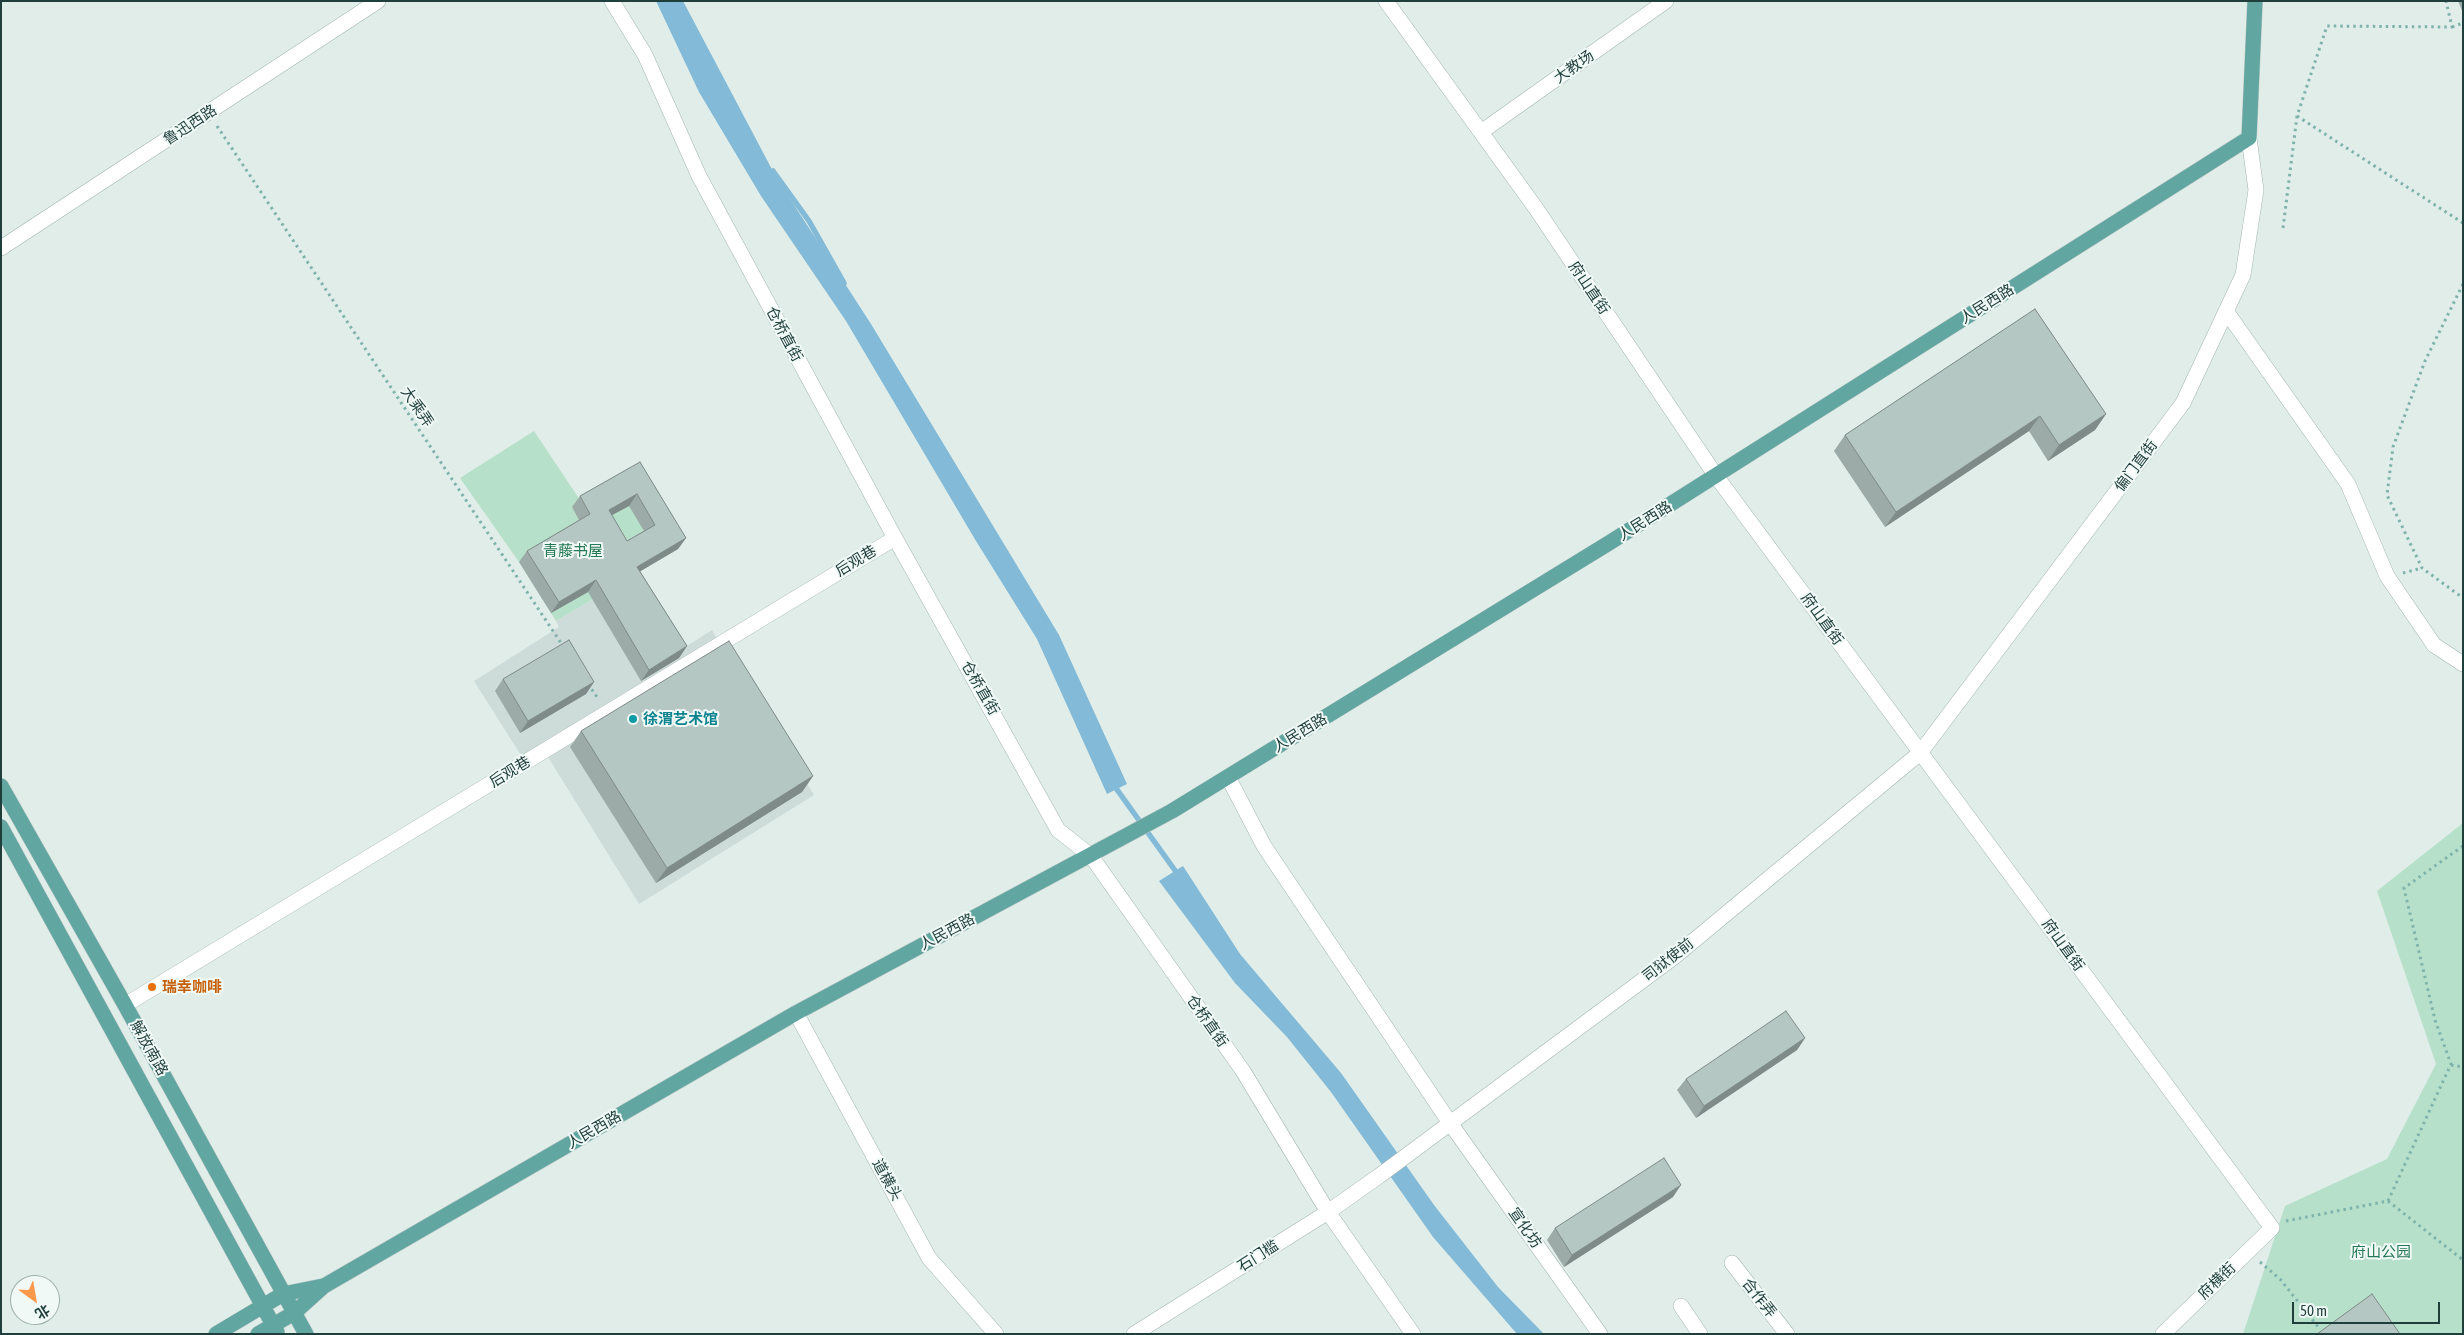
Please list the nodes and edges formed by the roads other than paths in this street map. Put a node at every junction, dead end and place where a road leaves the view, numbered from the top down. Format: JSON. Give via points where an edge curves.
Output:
{"nodes":[{"id":1,"x":378,"y":1,"type":"edge"},
{"id":2,"x":612,"y":1,"type":"edge"},
{"id":3,"x":1386,"y":1,"type":"edge"},
{"id":4,"x":1666,"y":1,"type":"edge"},
{"id":5,"x":2255,"y":1,"type":"edge"},
{"id":6,"x":1481,"y":132,"type":"junction"},
{"id":7,"x":2249,"y":138,"type":"junction"},
{"id":8,"x":1,"y":248,"type":"edge"},
{"id":9,"x":2226,"y":311,"type":"junction"},
{"id":10,"x":1716,"y":476,"type":"junction"},
{"id":11,"x":895,"y":538,"type":"junction"},
{"id":12,"x":2463,"y":664,"type":"edge"},
{"id":13,"x":1920,"y":752,"type":"junction"},
{"id":14,"x":1228,"y":777,"type":"junction"},
{"id":15,"x":1,"y":786,"type":"edge"},
{"id":16,"x":1,"y":827,"type":"edge"},
{"id":17,"x":1091,"y":856,"type":"junction"},
{"id":18,"x":125,"y":1005,"type":"junction"},
{"id":19,"x":796,"y":1013,"type":"junction"},
{"id":20,"x":1450,"y":1123,"type":"junction"},
{"id":21,"x":1379,"y":1176,"type":"joint"},
{"id":22,"x":1328,"y":1212,"type":"junction"},
{"id":23,"x":2272,"y":1228,"type":"joint"},
{"id":24,"x":1732,"y":1263,"type":"dead end"},
{"id":25,"x":324,"y":1286,"type":"junction"},
{"id":26,"x":283,"y":1294,"type":"junction"},
{"id":27,"x":262,"y":1306,"type":"junction"},
{"id":28,"x":1681,"y":1306,"type":"dead end"},
{"id":29,"x":294,"y":1313,"type":"junction"},
{"id":30,"x":275,"y":1329,"type":"edge"},
{"id":31,"x":216,"y":1334,"type":"edge"},
{"id":32,"x":258,"y":1334,"type":"edge"},
{"id":33,"x":306,"y":1334,"type":"edge"},
{"id":34,"x":996,"y":1334,"type":"edge"},
{"id":35,"x":1134,"y":1334,"type":"edge"},
{"id":36,"x":1413,"y":1334,"type":"edge"},
{"id":37,"x":1600,"y":1334,"type":"edge"},
{"id":38,"x":1700,"y":1334,"type":"edge"},
{"id":39,"x":1787,"y":1334,"type":"edge"},
{"id":40,"x":2163,"y":1334,"type":"edge"}],
"edges":[{"from":1,"to":8,"type":"street","name":"鲁迅西路"},
{"from":2,"to":11,"type":"street","name":"仓桥直街","via":[[645,55],[698,176]]},
{"from":3,"to":6,"type":"street","name":"府山直街"},
{"from":4,"to":6,"type":"street","name":"大教场"},
{"from":5,"to":7,"type":"main road"},
{"from":6,"to":10,"type":"street","name":"府山直街"},
{"from":7,"to":9,"type":"street","name":"偏门直街","via":[[2256,190],[2243,275]]},
{"from":7,"to":10,"type":"main road","name":"人民西路"},
{"from":9,"to":12,"type":"street","via":[[2348,484],[2387,576],[2434,645]]},
{"from":9,"to":13,"type":"street","name":"偏门直街","via":[[2184,403]]},
{"from":10,"to":13,"type":"street","name":"府山直街"},
{"from":10,"to":14,"type":"main road","name":"人民西路"},
{"from":11,"to":17,"type":"street","name":"仓桥直街","via":[[1058,830]]},
{"from":11,"to":18,"type":"street","name":"后观巷"},
{"from":13,"to":20,"type":"street","name":"司狱使前","via":[[1674,957]]},
{"from":13,"to":23,"type":"street","name":"府山直街"},
{"from":14,"to":17,"type":"main road","name":"人民西路"},
{"from":14,"to":20,"type":"street","name":"宣化坊","via":[[1264,846]]},
{"from":15,"to":18,"type":"main road","name":"解放南路"},
{"from":16,"to":27,"type":"main road","name":"解放南路"},
{"from":17,"to":19,"type":"main road","name":"人民西路"},
{"from":17,"to":22,"type":"street","name":"仓桥直街","via":[[1242,1071]]},
{"from":18,"to":26,"type":"main road","name":"解放南路"},
{"from":19,"to":25,"type":"main road","name":"人民西路"},
{"from":19,"to":34,"type":"street","name":"道横头","via":[[929,1258]]},
{"from":20,"to":21,"type":"street","name":"司狱使前"},
{"from":20,"to":37,"type":"street","name":"宣化坊"},
{"from":21,"to":22,"type":"street","name":"石门槛"},
{"from":22,"to":35,"type":"street","name":"石门槛"},
{"from":22,"to":36,"type":"street","name":"仓桥直街"},
{"from":23,"to":40,"type":"street","name":"府横街"},
{"from":24,"to":39,"type":"street","name":"合作弄"},
{"from":25,"to":26,"type":"main road"},
{"from":25,"to":29,"type":"main road"},
{"from":26,"to":27,"type":"main road"},
{"from":26,"to":29,"type":"main road","name":"解放南路"},
{"from":27,"to":30,"type":"main road","name":"解放南路"},
{"from":27,"to":31,"type":"main road"},
{"from":28,"to":38,"type":"street"},
{"from":29,"to":30,"type":"main road"},
{"from":29,"to":33,"type":"main road","name":"解放南路"},
{"from":30,"to":32,"type":"main road"}]}
